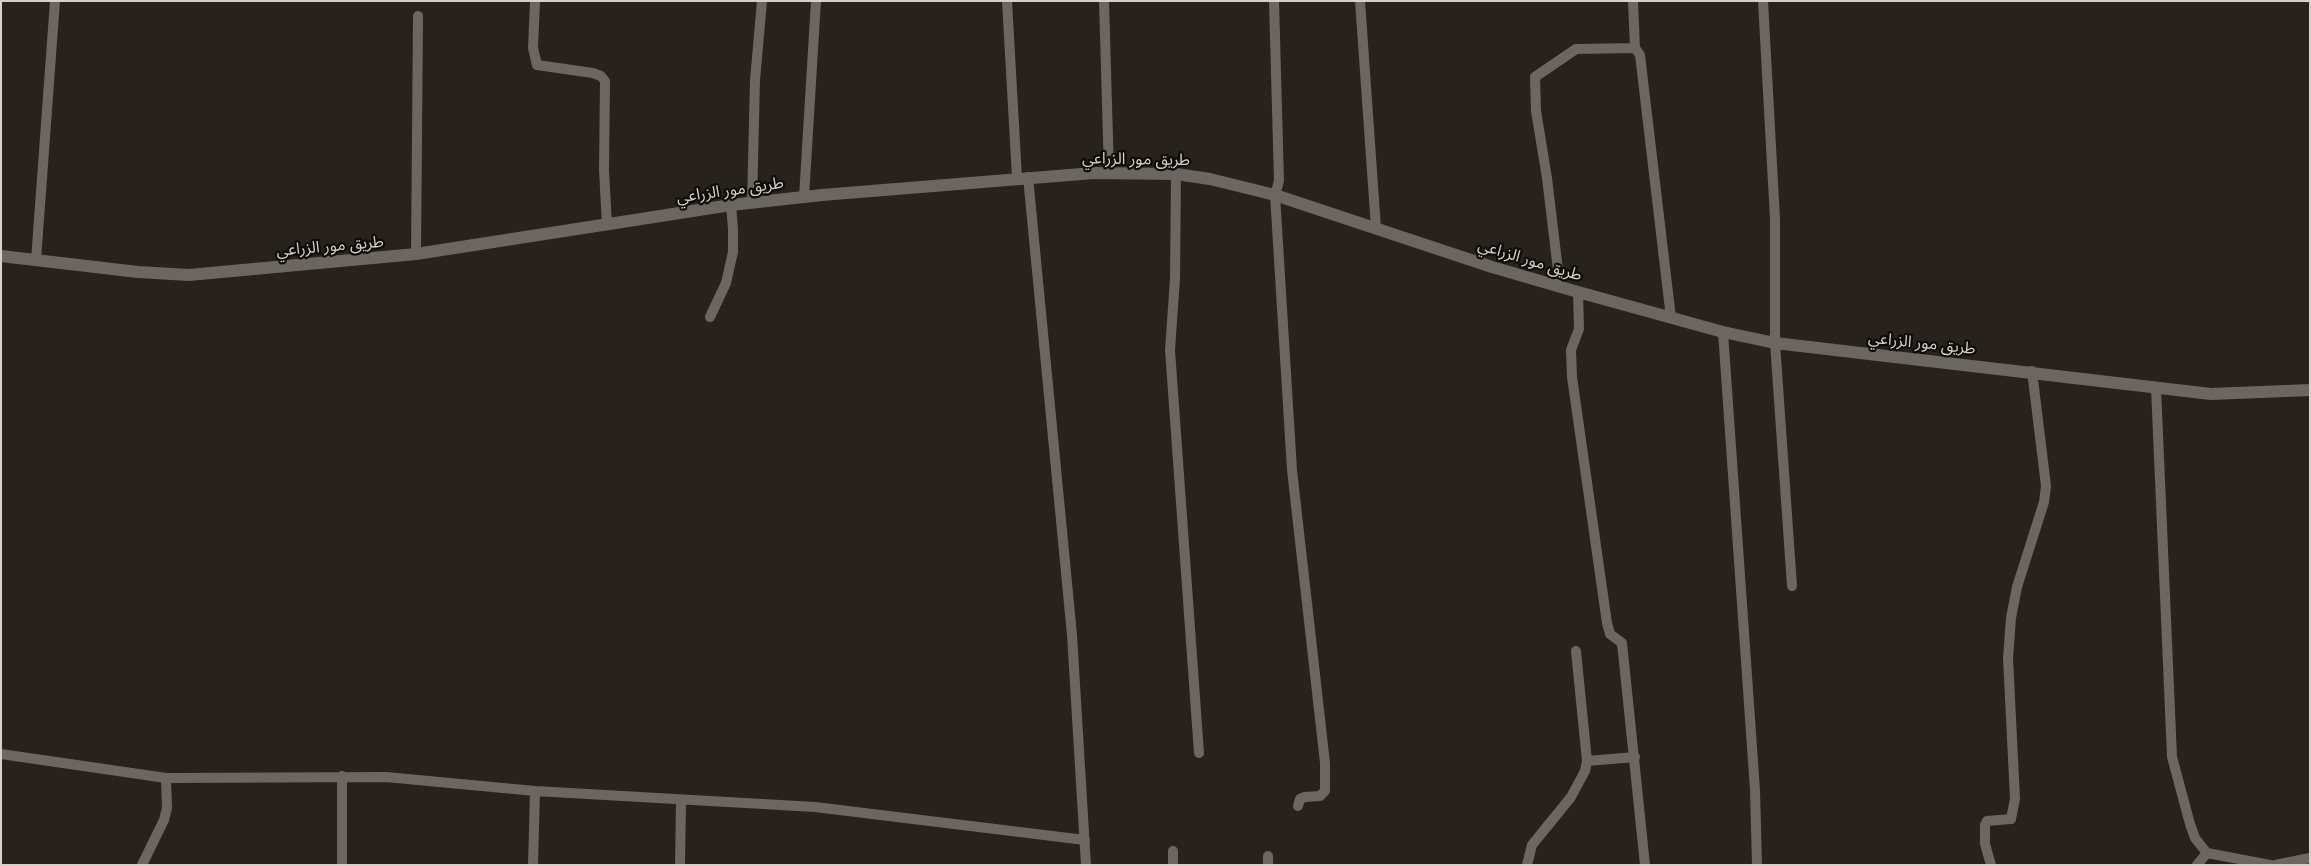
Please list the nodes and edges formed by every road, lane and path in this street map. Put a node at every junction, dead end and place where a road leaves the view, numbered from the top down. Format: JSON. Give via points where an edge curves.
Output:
{"nodes":[{"id":1,"x":55,"y":1,"type":"edge"},
{"id":2,"x":535,"y":1,"type":"edge"},
{"id":3,"x":762,"y":1,"type":"edge"},
{"id":4,"x":816,"y":1,"type":"edge"},
{"id":5,"x":1007,"y":1,"type":"edge"},
{"id":6,"x":1104,"y":1,"type":"edge"},
{"id":7,"x":1274,"y":1,"type":"edge"},
{"id":8,"x":1360,"y":1,"type":"edge"},
{"id":9,"x":1633,"y":1,"type":"edge"},
{"id":10,"x":1763,"y":1,"type":"edge"},
{"id":11,"x":418,"y":16,"type":"dead end"},
{"id":12,"x":1635,"y":48,"type":"junction"},
{"id":13,"x":1109,"y":173,"type":"junction"},
{"id":14,"x":1176,"y":174,"type":"junction"},
{"id":15,"x":1023,"y":178,"type":"junction"},
{"id":16,"x":1274,"y":195,"type":"junction"},
{"id":17,"x":804,"y":197,"type":"junction"},
{"id":18,"x":752,"y":203,"type":"junction"},
{"id":19,"x":731,"y":205,"type":"junction"},
{"id":20,"x":608,"y":225,"type":"junction"},
{"id":21,"x":1376,"y":228,"type":"junction"},
{"id":22,"x":416,"y":254,"type":"junction"},
{"id":23,"x":1,"y":256,"type":"edge"},
{"id":24,"x":36,"y":260,"type":"junction"},
{"id":25,"x":1560,"y":287,"type":"junction"},
{"id":26,"x":1578,"y":292,"type":"junction"},
{"id":27,"x":710,"y":317,"type":"dead end"},
{"id":28,"x":1671,"y":318,"type":"junction"},
{"id":29,"x":1723,"y":332,"type":"junction"},
{"id":30,"x":1775,"y":343,"type":"junction"},
{"id":31,"x":2032,"y":372,"type":"junction"},
{"id":32,"x":2156,"y":388,"type":"junction"},
{"id":33,"x":2310,"y":390,"type":"edge"},
{"id":34,"x":1792,"y":586,"type":"dead end"},
{"id":35,"x":1576,"y":651,"type":"dead end"},
{"id":36,"x":1199,"y":753,"type":"dead end"},
{"id":37,"x":1,"y":754,"type":"edge"},
{"id":38,"x":1635,"y":757,"type":"junction"},
{"id":39,"x":1587,"y":761,"type":"junction"},
{"id":40,"x":342,"y":776,"type":"junction"},
{"id":41,"x":166,"y":778,"type":"junction"},
{"id":42,"x":535,"y":791,"type":"junction"},
{"id":43,"x":681,"y":801,"type":"junction"},
{"id":44,"x":1298,"y":806,"type":"dead end"},
{"id":45,"x":1085,"y":840,"type":"junction"},
{"id":46,"x":1173,"y":851,"type":"dead end"},
{"id":47,"x":2207,"y":853,"type":"junction"},
{"id":48,"x":2310,"y":858,"type":"edge"},
{"id":49,"x":142,"y":865,"type":"edge"},
{"id":50,"x":342,"y":865,"type":"edge"},
{"id":51,"x":533,"y":865,"type":"edge"},
{"id":52,"x":680,"y":865,"type":"edge"},
{"id":53,"x":1086,"y":865,"type":"edge"},
{"id":54,"x":1173,"y":865,"type":"edge"},
{"id":55,"x":1527,"y":865,"type":"edge"},
{"id":56,"x":1645,"y":865,"type":"edge"},
{"id":57,"x":1757,"y":865,"type":"edge"},
{"id":58,"x":1991,"y":865,"type":"edge"},
{"id":59,"x":2197,"y":865,"type":"edge"},
{"id":60,"x":2270,"y":865,"type":"edge"},
{"id":61,"x":2275,"y":865,"type":"edge"}],
"edges":[{"from":1,"to":24,"type":"street"},
{"from":2,"to":20,"type":"street","via":[[533,48],[537,65],[593,73],[605,81],[604,170]]},
{"from":3,"to":18,"type":"street","via":[[755,80]]},
{"from":4,"to":17,"type":"street"},
{"from":5,"to":15,"type":"street"},
{"from":6,"to":13,"type":"street"},
{"from":7,"to":16,"type":"street","via":[[1279,181]]},
{"from":8,"to":21,"type":"street"},
{"from":9,"to":12,"type":"street"},
{"from":10,"to":30,"type":"street","via":[[1775,219]]},
{"from":11,"to":22,"type":"street"},
{"from":12,"to":25,"type":"street","via":[[1576,49],[1535,76],[1536,111]]},
{"from":12,"to":28,"type":"street","via":[[1640,55]]},
{"from":13,"to":14,"type":"street","name":"طريق مور الزراعي"},
{"from":13,"to":15,"type":"street","name":"طريق مور الزراعي"},
{"from":14,"to":16,"type":"street","name":"طريق مور الزراعي"},
{"from":14,"to":36,"type":"street","via":[[1175,279],[1170,350]]},
{"from":15,"to":17,"type":"street","name":"طريق مور الزراعي"},
{"from":15,"to":45,"type":"street","via":[[1072,635]]},
{"from":16,"to":21,"type":"street","name":"طريق مور الزراعي"},
{"from":16,"to":44,"type":"street","via":[[1292,470],[1325,764],[1325,791],[1320,796],[1305,797]]},
{"from":17,"to":18,"type":"street","name":"طريق مور الزراعي"},
{"from":18,"to":19,"type":"street","name":"طريق مور الزراعي"},
{"from":19,"to":20,"type":"street","name":"طريق مور الزراعي"},
{"from":19,"to":27,"type":"street","via":[[732,252],[726,282]]},
{"from":20,"to":22,"type":"street","name":"طريق مور الزراعي"},
{"from":21,"to":25,"type":"street","name":"طريق مور الزراعي"},
{"from":22,"to":24,"type":"street","name":"طريق مور الزراعي","via":[[189,275]]},
{"from":23,"to":24,"type":"street","name":"طريق مور الزراعي"},
{"from":25,"to":26,"type":"street","name":"طريق مور الزراعي"},
{"from":26,"to":28,"type":"street","name":"طريق مور الزراعي"},
{"from":26,"to":38,"type":"street","via":[[1578,329],[1570,350],[1572,377],[1606,623],[1610,634],[1622,643]]},
{"from":28,"to":29,"type":"street","name":"طريق مور الزراعي"},
{"from":29,"to":30,"type":"street","name":"طريق مور الزراعي"},
{"from":29,"to":57,"type":"street","via":[[1756,790]]},
{"from":30,"to":31,"type":"street","name":"طريق مور الزراعي"},
{"from":30,"to":34,"type":"street"},
{"from":31,"to":32,"type":"street","name":"طريق مور الزراعي"},
{"from":31,"to":58,"type":"street","via":[[2046,486],[2011,618],[2008,658],[2015,799],[2011,818],[1987,821],[1985,826],[1985,844]]},
{"from":32,"to":33,"type":"street","name":"طريق مور الزراعي","via":[[2211,394]]},
{"from":32,"to":47,"type":"street","via":[[2172,757],[2195,838]]},
{"from":35,"to":39,"type":"street"},
{"from":37,"to":41,"type":"street"},
{"from":38,"to":39,"type":"street"},
{"from":38,"to":56,"type":"street"},
{"from":39,"to":55,"type":"street","via":[[1571,797],[1532,844]]},
{"from":40,"to":41,"type":"street"},
{"from":40,"to":42,"type":"street","via":[[386,776]]},
{"from":40,"to":50,"type":"street"},
{"from":41,"to":49,"type":"street","via":[[164,820]]},
{"from":42,"to":43,"type":"street"},
{"from":42,"to":51,"type":"street"},
{"from":43,"to":45,"type":"street","via":[[846,810]]},
{"from":43,"to":52,"type":"street"},
{"from":45,"to":53,"type":"street"},
{"from":46,"to":54,"type":"street"},
{"from":47,"to":59,"type":"street"},
{"from":47,"to":60,"type":"street"},
{"from":48,"to":61,"type":"street"}]}
